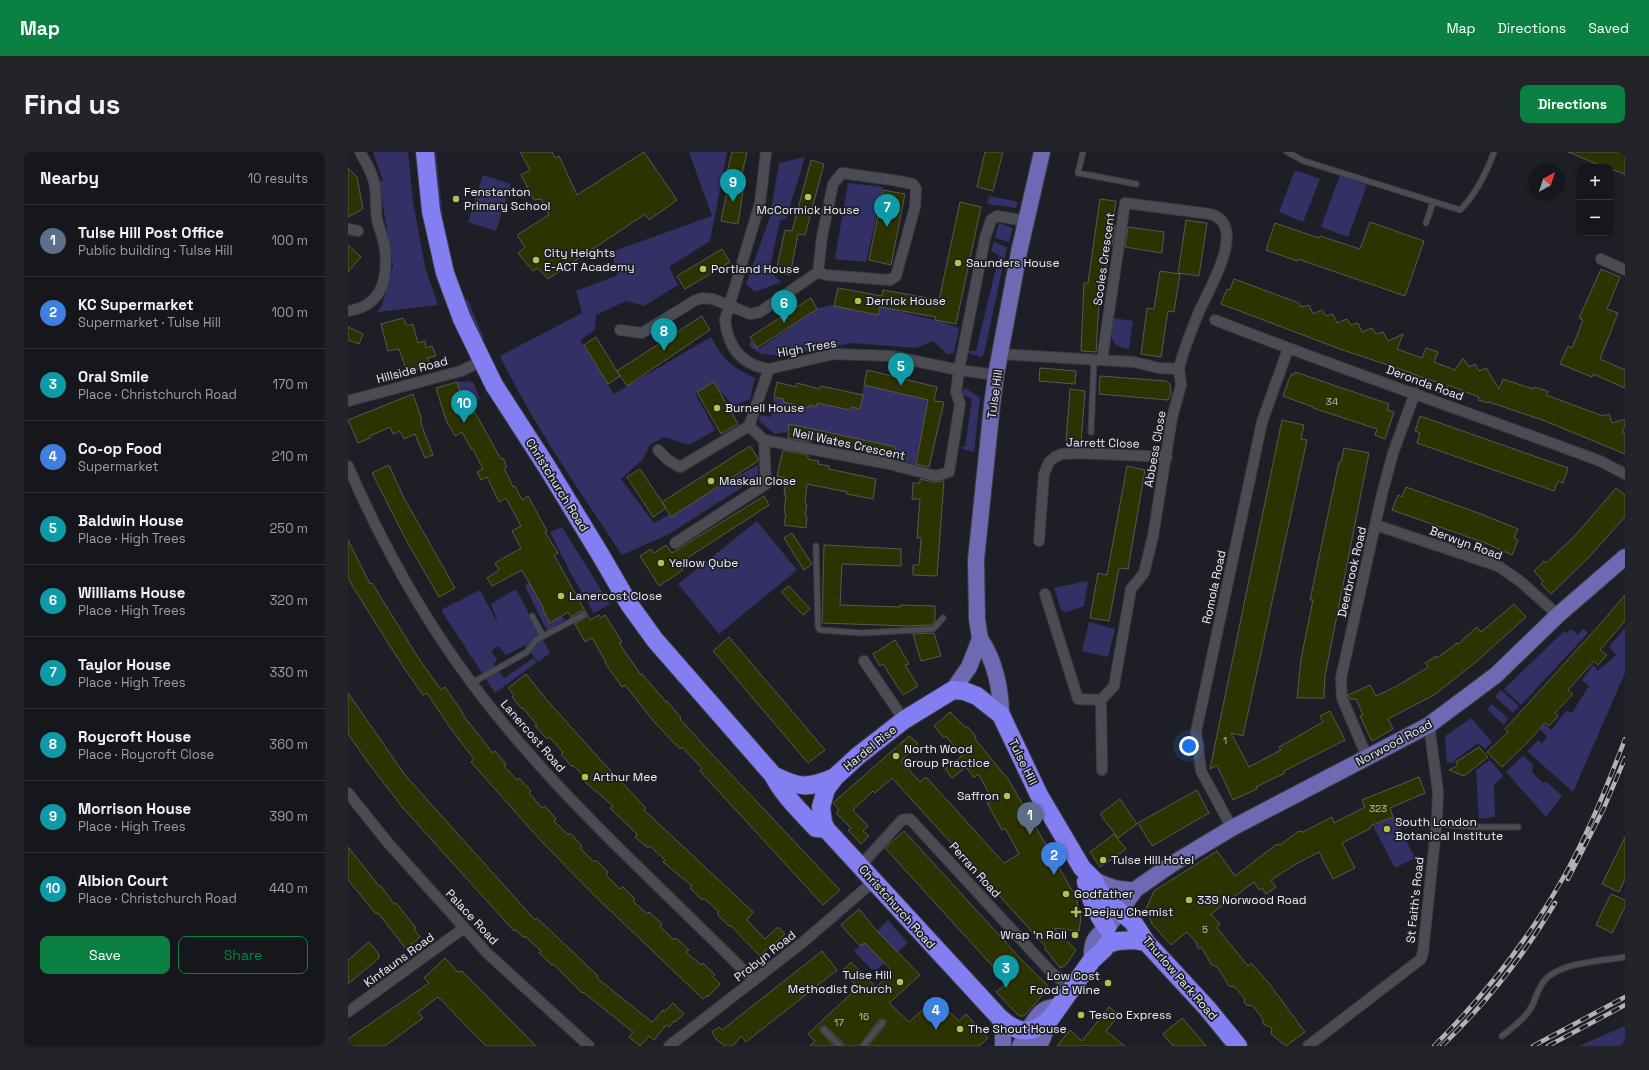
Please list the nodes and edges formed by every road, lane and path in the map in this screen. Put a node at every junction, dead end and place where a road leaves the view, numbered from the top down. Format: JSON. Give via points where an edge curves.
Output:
{"nodes":[{"id":1,"x":360,"y":152,"type":"edge"},
{"id":2,"x":425,"y":152,"type":"edge"},
{"id":3,"x":766,"y":152,"type":"edge"},
{"id":4,"x":1042,"y":152,"type":"edge"},
{"id":5,"x":1083,"y":152,"type":"edge"},
{"id":6,"x":1287,"y":152,"type":"edge"},
{"id":7,"x":1494,"y":152,"type":"edge"},
{"id":8,"x":1136,"y":184,"type":"dead end"},
{"id":9,"x":1433,"y":202,"type":"junction"},
{"id":10,"x":1026,"y":221,"type":"junction"},
{"id":11,"x":1426,"y":223,"type":"dead end"},
{"id":12,"x":1601,"y":260,"type":"dead end"},
{"id":13,"x":1625,"y":270,"type":"edge"},
{"id":14,"x":818,"y":272,"type":"junction"},
{"id":15,"x":729,"y":307,"type":"junction"},
{"id":16,"x":348,"y":311,"type":"edge"},
{"id":17,"x":1215,"y":320,"type":"dead end"},
{"id":18,"x":620,"y":330,"type":"dead end"},
{"id":19,"x":1288,"y":349,"type":"junction"},
{"id":20,"x":1001,"y":354,"type":"junction"},
{"id":21,"x":1098,"y":360,"type":"junction"},
{"id":22,"x":482,"y":361,"type":"junction"},
{"id":23,"x":769,"y":369,"type":"junction"},
{"id":24,"x":1179,"y":369,"type":"junction"},
{"id":25,"x":959,"y":370,"type":"junction"},
{"id":26,"x":996,"y":375,"type":"junction"},
{"id":27,"x":1415,"y":393,"type":"junction"},
{"id":28,"x":348,"y":401,"type":"edge"},
{"id":29,"x":749,"y":426,"type":"junction"},
{"id":30,"x":1091,"y":432,"type":"dead end"},
{"id":31,"x":764,"y":440,"type":"junction"},
{"id":32,"x":658,"y":450,"type":"dead end"},
{"id":33,"x":1166,"y":457,"type":"junction"},
{"id":34,"x":348,"y":466,"type":"edge"},
{"id":35,"x":1625,"y":474,"type":"edge"},
{"id":36,"x":1376,"y":525,"type":"junction"},
{"id":37,"x":1039,"y":541,"type":"dead end"},
{"id":38,"x":675,"y":543,"type":"dead end"},
{"id":39,"x":816,"y":546,"type":"dead end"},
{"id":40,"x":1625,"y":557,"type":"edge"},
{"id":41,"x":1045,"y":594,"type":"dead end"},
{"id":42,"x":583,"y":615,"type":"dead end"},
{"id":43,"x":1558,"y":615,"type":"junction"},
{"id":44,"x":532,"y":616,"type":"dead end"},
{"id":45,"x":944,"y":618,"type":"dead end"},
{"id":46,"x":543,"y":636,"type":"junction"},
{"id":47,"x":980,"y":639,"type":"junction"},
{"id":48,"x":864,"y":660,"type":"dead end"},
{"id":49,"x":472,"y":683,"type":"junction"},
{"id":50,"x":953,"y":690,"type":"junction"},
{"id":51,"x":1101,"y":700,"type":"junction"},
{"id":52,"x":1001,"y":716,"type":"junction"},
{"id":53,"x":904,"y":720,"type":"junction"},
{"id":54,"x":1429,"y":726,"type":"junction"},
{"id":55,"x":1367,"y":757,"type":"junction"},
{"id":56,"x":1102,"y":770,"type":"dead end"},
{"id":57,"x":773,"y":775,"type":"junction"},
{"id":58,"x":835,"y":777,"type":"junction"},
{"id":59,"x":348,"y":793,"type":"edge"},
{"id":60,"x":352,"y":806,"type":"edge"},
{"id":61,"x":1436,"y":824,"type":"junction"},
{"id":62,"x":1518,"y":827,"type":"dead end"},
{"id":63,"x":826,"y":828,"type":"junction"},
{"id":64,"x":1232,"y":828,"type":"junction"},
{"id":65,"x":860,"y":866,"type":"junction"},
{"id":66,"x":1088,"y":874,"type":"junction"},
{"id":67,"x":874,"y":881,"type":"junction"},
{"id":68,"x":1135,"y":890,"type":"junction"},
{"id":69,"x":1120,"y":911,"type":"junction"},
{"id":70,"x":464,"y":928,"type":"junction"},
{"id":71,"x":1107,"y":936,"type":"junction"},
{"id":72,"x":1146,"y":942,"type":"junction"},
{"id":73,"x":1625,"y":957,"type":"edge"},
{"id":74,"x":754,"y":981,"type":"junction"},
{"id":75,"x":1072,"y":990,"type":"junction"},
{"id":76,"x":348,"y":1012,"type":"edge"},
{"id":77,"x":1000,"y":1018,"type":"junction"},
{"id":78,"x":882,"y":1023,"type":"dead end"},
{"id":79,"x":824,"y":1030,"type":"dead end"},
{"id":80,"x":1502,"y":1036,"type":"dead end"},
{"id":81,"x":1033,"y":1038,"type":"edge"},
{"id":82,"x":589,"y":1046,"type":"edge"},
{"id":83,"x":669,"y":1046,"type":"edge"},
{"id":84,"x":840,"y":1046,"type":"edge"},
{"id":85,"x":863,"y":1046,"type":"edge"},
{"id":86,"x":1003,"y":1046,"type":"edge"},
{"id":87,"x":1020,"y":1046,"type":"edge"},
{"id":88,"x":1238,"y":1046,"type":"edge"},
{"id":89,"x":1308,"y":1046,"type":"edge"}],
"edges":[{"from":1,"to":16,"type":"street","via":[[374,181],[377,218],[385,248],[385,279],[375,298],[360,309]]},
{"from":2,"to":22,"type":"highway","name":"Christchurch Road","via":[[431,211],[440,257],[455,303]]},
{"from":3,"to":15,"type":"street","name":"High Trees","via":[[760,203]]},
{"from":4,"to":10,"type":"main road","name":"Tulse Hill"},
{"from":5,"to":8,"type":"lane","via":[[1078,173]]},
{"from":6,"to":9,"type":"lane","via":[[1304,161]]},
{"from":7,"to":9,"type":"lane","via":[[1486,173],[1460,210]]},
{"from":9,"to":11,"type":"lane"},
{"from":10,"to":20,"type":"main road","name":"Tulse Hill"},
{"from":10,"to":25,"type":"street","via":[[997,216],[990,220]]},
{"from":12,"to":13,"type":"street"},
{"from":14,"to":14,"type":"street","via":[[833,184],[842,172],[913,184],[916,189],[915,207],[896,276],[890,280],[826,275]]},
{"from":14,"to":15,"type":"street","via":[[760,312],[750,314]]},
{"from":15,"to":18,"type":"street","via":[[713,299],[702,298],[642,333]]},
{"from":15,"to":23,"type":"street","name":"High Trees","via":[[725,320],[726,331],[734,349],[745,360]]},
{"from":17,"to":19,"type":"street","name":"Deronda Road"},
{"from":19,"to":27,"type":"street","name":"Deronda Road"},
{"from":19,"to":64,"type":"street","name":"Romola Road","via":[[1262,422],[1196,732],[1202,771]]},
{"from":20,"to":21,"type":"street"},
{"from":20,"to":26,"type":"main road","name":"Tulse Hill"},
{"from":21,"to":24,"type":"street"},
{"from":21,"to":24,"type":"street","name":"Scoles Crescent","via":[[1125,203],[1210,214],[1219,217],[1224,225],[1227,239],[1221,265],[1198,313]]},
{"from":21,"to":30,"type":"lane"},
{"from":22,"to":28,"type":"street","name":"Hillside Road","via":[[461,371]]},
{"from":22,"to":57,"type":"highway","name":"Christchurch Road","via":[[494,386],[654,640]]},
{"from":23,"to":25,"type":"street","name":"High Trees","via":[[834,354],[890,356]]},
{"from":23,"to":29,"type":"street"},
{"from":24,"to":33,"type":"street","name":"Abbess Close","via":[[1181,386],[1172,418]]},
{"from":25,"to":26,"type":"street","name":"High Trees"},
{"from":25,"to":31,"type":"street","name":"Neil Wates Crescent","via":[[956,392],[960,404],[949,472],[936,476],[889,464]]},
{"from":26,"to":47,"type":"main road","name":"Tulse Hill","via":[[976,560]]},
{"from":27,"to":35,"type":"street","name":"Deronda Road","via":[[1600,461]]},
{"from":27,"to":36,"type":"street","name":"Deerbrook Road","via":[[1393,453]]},
{"from":29,"to":31,"type":"street"},
{"from":29,"to":32,"type":"street","via":[[680,467]]},
{"from":31,"to":38,"type":"street","via":[[766,484]]},
{"from":33,"to":37,"type":"street","name":"Jarrett Close","via":[[1079,453],[1055,457],[1049,462],[1044,474]]},
{"from":33,"to":51,"type":"street","name":"Abbess Close","via":[[1144,573],[1131,589],[1114,686]]},
{"from":34,"to":49,"type":"street","name":"Lanercost Road","via":[[384,542],[405,579]]},
{"from":36,"to":43,"type":"street","name":"Berwyn Road","via":[[1498,566],[1520,581]]},
{"from":36,"to":55,"type":"street","name":"Deerbrook Road","via":[[1341,678],[1342,698]]},
{"from":39,"to":45,"type":"lane","via":[[820,630],[862,633],[933,629]]},
{"from":40,"to":43,"type":"main road","name":"Norwood Road"},
{"from":41,"to":51,"type":"street","via":[[1078,700]]},
{"from":42,"to":46,"type":"lane"},
{"from":43,"to":54,"type":"main road","name":"Norwood Road","via":[[1496,675]]},
{"from":44,"to":46,"type":"lane"},
{"from":46,"to":49,"type":"lane","via":[[536,640],[527,652]]},
{"from":47,"to":50,"type":"main road","name":"Tulse Hill","via":[[969,668]]},
{"from":47,"to":52,"type":"main road","name":"Tulse Hill","via":[[994,671],[1001,698]]},
{"from":48,"to":53,"type":"street","name":"Hardel Rise"},
{"from":49,"to":74,"type":"street","name":"Lanercost Road","via":[[525,748],[617,847]]},
{"from":50,"to":52,"type":"highway","via":[[977,696]]},
{"from":50,"to":53,"type":"highway","name":"Hardel Rise"},
{"from":51,"to":56,"type":"street"},
{"from":52,"to":66,"type":"highway","name":"Tulse Hill","via":[[1039,795]]},
{"from":53,"to":58,"type":"highway","name":"Hardel Rise","via":[[874,742]]},
{"from":54,"to":55,"type":"main road","name":"Norwood Road"},
{"from":54,"to":61,"type":"street","name":"St Faith's Road","via":[[1438,792]]},
{"from":55,"to":64,"type":"main road","name":"Norwood Road"},
{"from":57,"to":58,"type":"highway","name":"Christchurch Road","via":[[798,786],[824,782]]},
{"from":57,"to":63,"type":"highway","name":"Christchurch Road","via":[[779,787],[816,828]]},
{"from":58,"to":63,"type":"highway","via":[[826,789],[822,802],[821,815]]},
{"from":59,"to":60,"type":"street","name":"Palace Road"},
{"from":60,"to":70,"type":"street","name":"Palace Road"},
{"from":61,"to":62,"type":"lane"},
{"from":61,"to":89,"type":"street","name":"St Faith's Road","via":[[1421,959]]},
{"from":63,"to":65,"type":"highway","name":"Christchurch Road"},
{"from":64,"to":68,"type":"main road","name":"Norwood Road"},
{"from":65,"to":67,"type":"highway","name":"Christchurch Road"},
{"from":65,"to":75,"type":"street","name":"Perran Road","via":[[902,820],[910,818],[1048,970]]},
{"from":66,"to":68,"type":"main road","via":[[1109,887]]},
{"from":66,"to":69,"type":"highway","name":"Tulse Hill","via":[[1104,898]]},
{"from":66,"to":71,"type":"highway","via":[[1089,896]]},
{"from":67,"to":74,"type":"street","name":"Probyn Road"},
{"from":67,"to":77,"type":"highway","name":"Christchurch Road"},
{"from":68,"to":69,"type":"main road","name":"Norwood Road"},
{"from":69,"to":71,"type":"main road","name":"Norwood Road"},
{"from":69,"to":72,"type":"highway","name":"Thurlow Park Road","via":[[1139,928]]},
{"from":70,"to":76,"type":"street","name":"Kinfauns Road"},
{"from":70,"to":82,"type":"street","name":"Palace Road","via":[[515,979]]},
{"from":71,"to":72,"type":"highway","via":[[1118,940]]},
{"from":71,"to":75,"type":"highway","name":"Norwood Road","via":[[1104,949],[1092,960]]},
{"from":72,"to":88,"type":"highway","name":"Thurlow Park Road"},
{"from":73,"to":80,"type":"lane","via":[[1567,967],[1555,973],[1545,980],[1532,1006],[1522,1019]]},
{"from":74,"to":83,"type":"street","name":"Probyn Road"},
{"from":75,"to":81,"type":"highway","name":"Norwood Road","via":[[1055,1013],[1037,1028]]},
{"from":77,"to":81,"type":"highway","name":"Christchurch Road","via":[[1014,1029]]},
{"from":77,"to":86,"type":"main road"},
{"from":78,"to":85,"type":"lane"},
{"from":79,"to":84,"type":"lane"},
{"from":81,"to":87,"type":"main road"}]}
